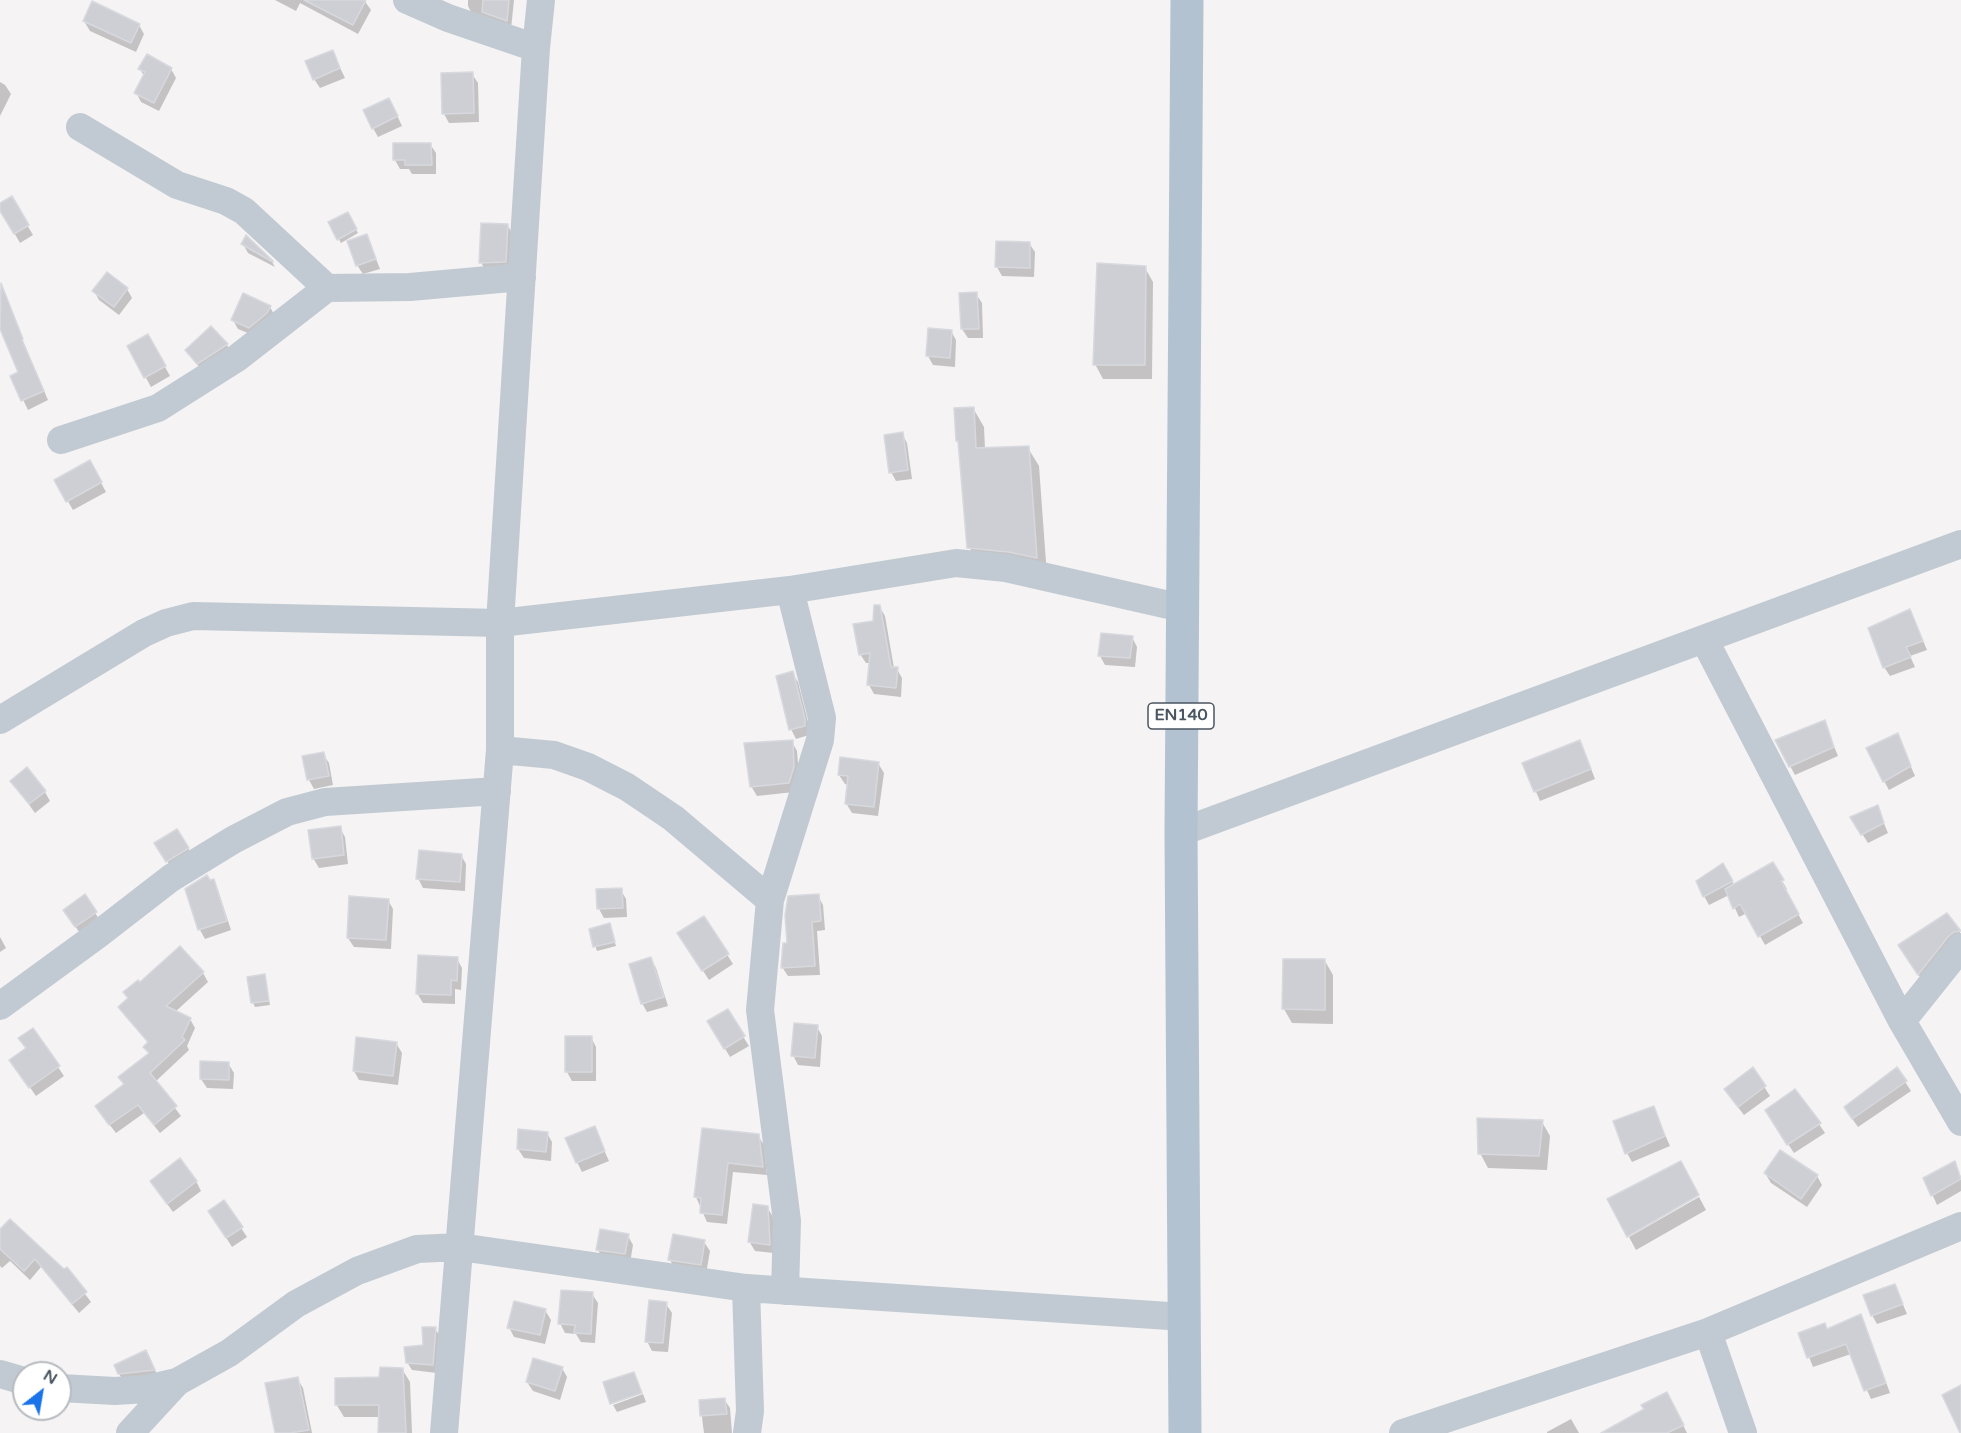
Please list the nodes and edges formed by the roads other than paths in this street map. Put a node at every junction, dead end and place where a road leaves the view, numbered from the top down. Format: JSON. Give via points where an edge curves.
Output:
{"nodes":[{"id":1,"x":407,"y":0,"type":"edge"},
{"id":2,"x":541,"y":0,"type":"edge"},
{"id":3,"x":1187,"y":0,"type":"edge"},
{"id":4,"x":536,"y":48,"type":"junction"},
{"id":5,"x":80,"y":127,"type":"dead end"},
{"id":6,"x":522,"y":277,"type":"junction"},
{"id":7,"x":327,"y":288,"type":"junction"},
{"id":8,"x":61,"y":440,"type":"dead end"},
{"id":9,"x":1961,"y":544,"type":"edge"},
{"id":10,"x":790,"y":590,"type":"junction"},
{"id":11,"x":1182,"y":608,"type":"junction"},
{"id":12,"x":500,"y":623,"type":"junction"},
{"id":13,"x":1704,"y":639,"type":"junction"},
{"id":14,"x":0,"y":720,"type":"edge"},
{"id":15,"x":500,"y":750,"type":"junction"},
{"id":16,"x":497,"y":791,"type":"junction"},
{"id":17,"x":1181,"y":831,"type":"junction"},
{"id":18,"x":770,"y":900,"type":"junction"},
{"id":19,"x":1961,"y":947,"type":"edge"},
{"id":20,"x":0,"y":1006,"type":"edge"},
{"id":21,"x":1902,"y":1021,"type":"junction"},
{"id":22,"x":1961,"y":1122,"type":"edge"},
{"id":23,"x":1961,"y":1226,"type":"edge"},
{"id":24,"x":460,"y":1247,"type":"junction"},
{"id":25,"x":746,"y":1288,"type":"junction"},
{"id":26,"x":785,"y":1291,"type":"junction"},
{"id":27,"x":1184,"y":1317,"type":"junction"},
{"id":28,"x":1708,"y":1332,"type":"junction"},
{"id":29,"x":177,"y":1382,"type":"junction"},
{"id":30,"x":72,"y":1390,"type":"edge"},
{"id":31,"x":1445,"y":1427,"type":"edge"},
{"id":32,"x":130,"y":1433,"type":"edge"},
{"id":33,"x":444,"y":1433,"type":"edge"},
{"id":34,"x":747,"y":1433,"type":"edge"},
{"id":35,"x":1185,"y":1433,"type":"edge"},
{"id":36,"x":1403,"y":1433,"type":"edge"},
{"id":37,"x":1743,"y":1433,"type":"edge"}],
"edges":[{"from":1,"to":4,"type":"street"},
{"from":2,"to":4,"type":"street"},
{"from":3,"to":11,"type":"main road","number":"EN140"},
{"from":4,"to":6,"type":"street"},
{"from":5,"to":7,"type":"street","via":[[177,185],[244,211]]},
{"from":6,"to":7,"type":"street","via":[[410,287]]},
{"from":6,"to":12,"type":"street"},
{"from":7,"to":8,"type":"street","via":[[237,358],[158,408]]},
{"from":9,"to":13,"type":"street"},
{"from":10,"to":11,"type":"street","via":[[956,563],[1006,567]]},
{"from":10,"to":12,"type":"street"},
{"from":10,"to":18,"type":"street","via":[[822,718],[820,740]]},
{"from":11,"to":17,"type":"main road","number":"EN140"},
{"from":12,"to":14,"type":"street","via":[[193,616],[144,633]]},
{"from":12,"to":15,"type":"street"},
{"from":13,"to":17,"type":"street"},
{"from":13,"to":21,"type":"street"},
{"from":15,"to":16,"type":"street"},
{"from":15,"to":18,"type":"street","via":[[554,755],[588,766],[627,787],[673,818]]},
{"from":16,"to":20,"type":"street","via":[[325,802],[287,812],[171,878]]},
{"from":16,"to":24,"type":"street"},
{"from":17,"to":27,"type":"main road","number":"EN140"},
{"from":18,"to":26,"type":"street","via":[[760,1010],[786,1221]]},
{"from":19,"to":21,"type":"street"},
{"from":21,"to":22,"type":"street"},
{"from":23,"to":28,"type":"street"},
{"from":24,"to":25,"type":"street"},
{"from":24,"to":29,"type":"street","via":[[417,1249],[357,1270],[296,1304],[228,1353]]},
{"from":24,"to":33,"type":"street"},
{"from":25,"to":26,"type":"street"},
{"from":25,"to":34,"type":"street","via":[[750,1411]]},
{"from":26,"to":27,"type":"street"},
{"from":27,"to":35,"type":"main road","number":"EN140"},
{"from":28,"to":31,"type":"street"},
{"from":28,"to":37,"type":"street"},
{"from":29,"to":30,"type":"street","via":[[136,1390]]},
{"from":29,"to":32,"type":"street"},
{"from":31,"to":36,"type":"street"}]}
